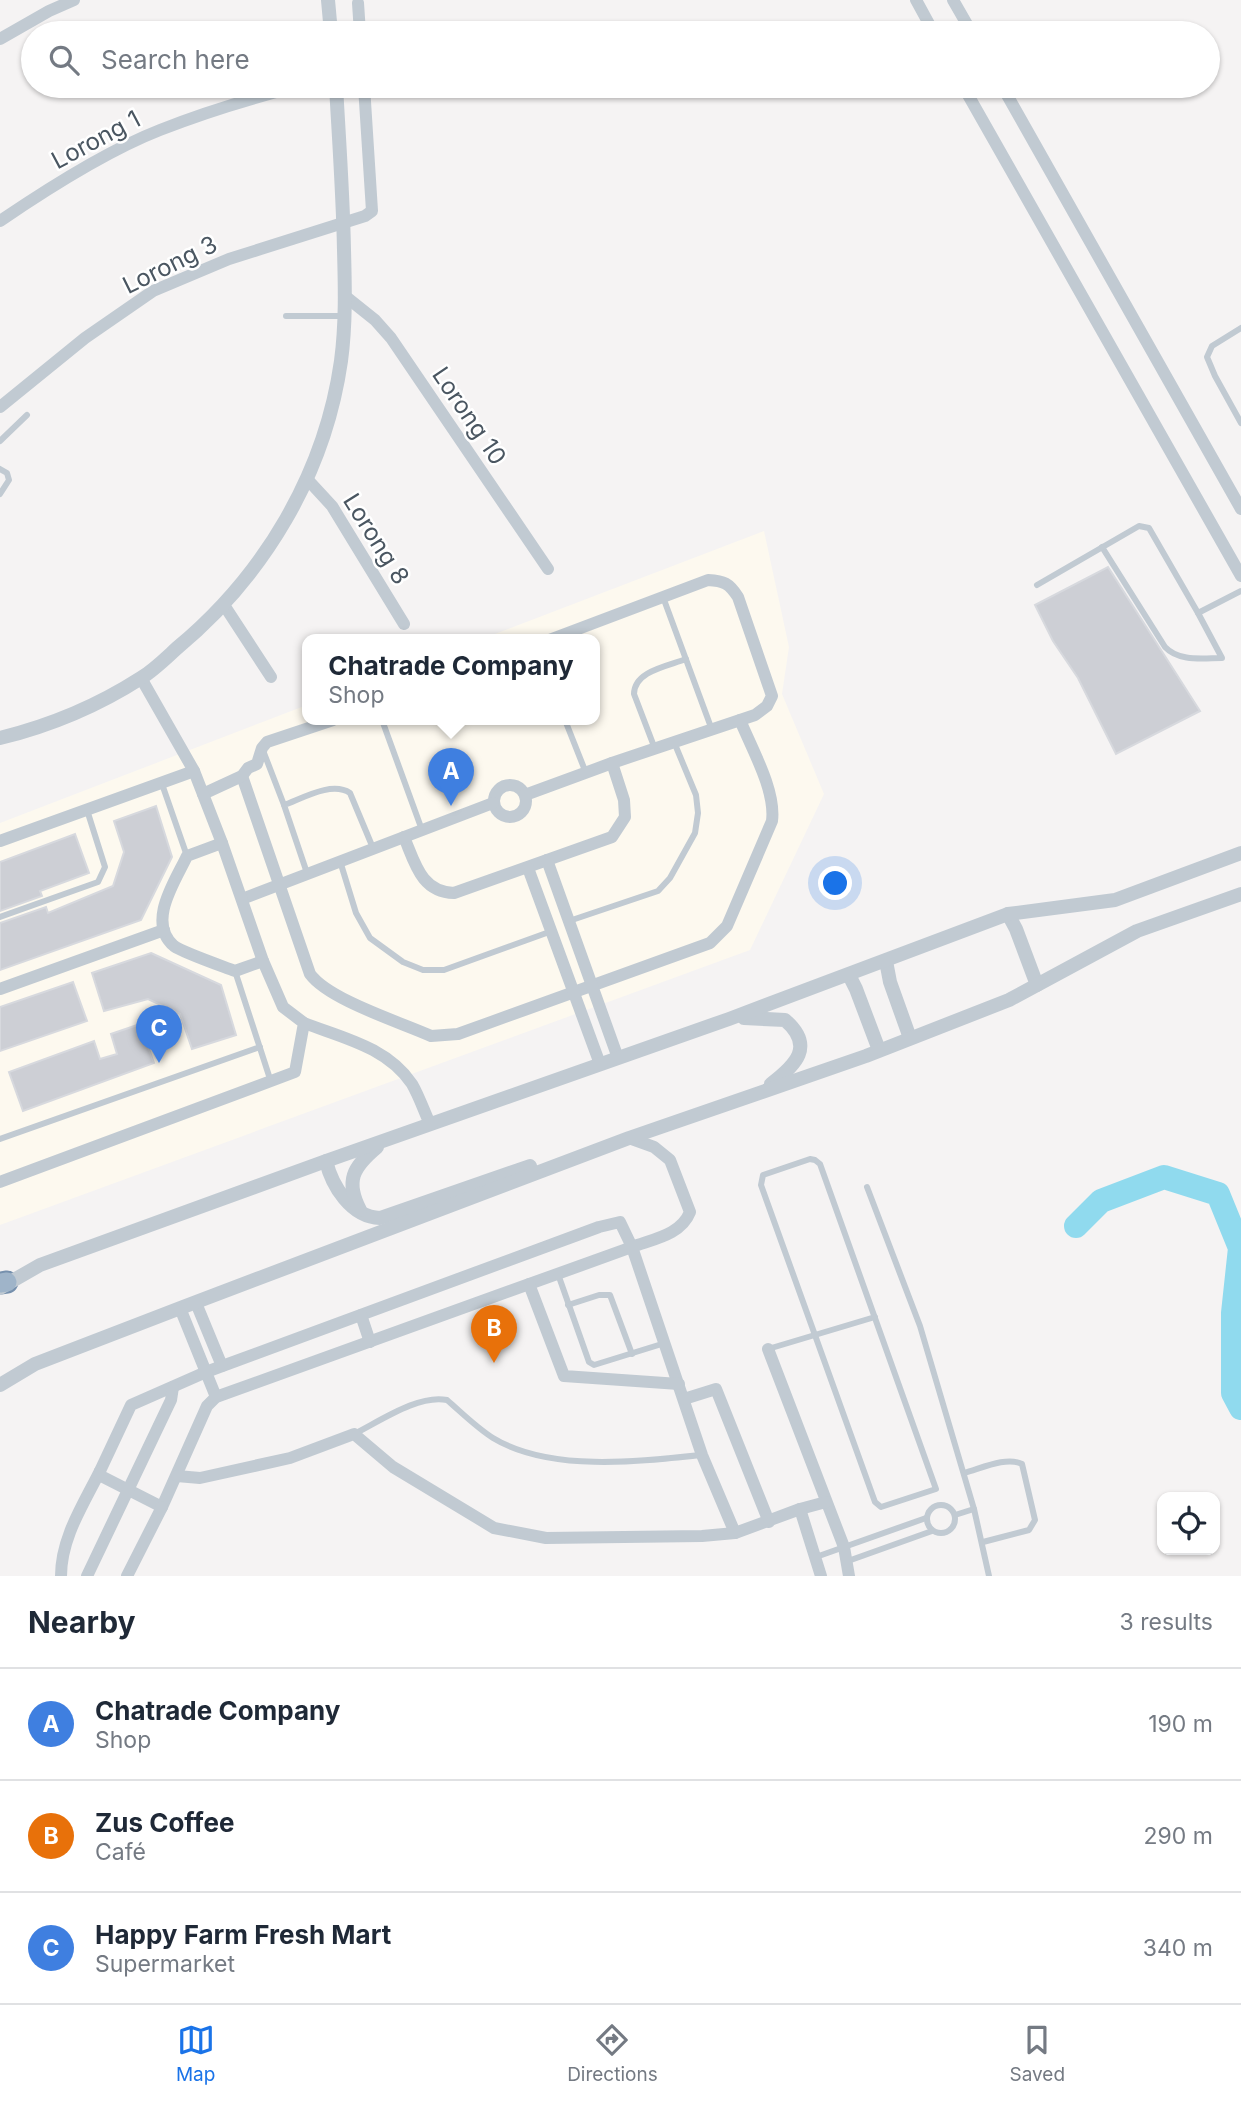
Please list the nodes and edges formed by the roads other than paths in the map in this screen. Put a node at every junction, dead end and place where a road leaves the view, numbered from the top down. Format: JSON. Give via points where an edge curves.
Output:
{"nodes":[{"id":1,"x":74,"y":0,"type":"edge"},
{"id":2,"x":328,"y":0,"type":"edge"},
{"id":3,"x":916,"y":0,"type":"edge"},
{"id":4,"x":953,"y":0,"type":"edge"},
{"id":5,"x":358,"y":3,"type":"dead end"},
{"id":6,"x":32,"y":21,"type":"edge"},
{"id":7,"x":330,"y":21,"type":"edge"},
{"id":8,"x":359,"y":21,"type":"edge"},
{"id":9,"x":927,"y":21,"type":"edge"},
{"id":10,"x":965,"y":21,"type":"edge"},
{"id":11,"x":21,"y":27,"type":"edge"},
{"id":12,"x":0,"y":39,"type":"edge"},
{"id":13,"x":255,"y":98,"type":"edge"},
{"id":14,"x":337,"y":98,"type":"edge"},
{"id":15,"x":365,"y":98,"type":"edge"},
{"id":16,"x":970,"y":98,"type":"edge"},
{"id":17,"x":1009,"y":98,"type":"edge"},
{"id":18,"x":0,"y":221,"type":"edge"},
{"id":19,"x":343,"y":223,"type":"junction"},
{"id":20,"x":345,"y":296,"type":"junction"},
{"id":21,"x":286,"y":316,"type":"dead end"},
{"id":22,"x":344,"y":316,"type":"junction"},
{"id":23,"x":1241,"y":328,"type":"edge"},
{"id":24,"x":0,"y":407,"type":"edge"},
{"id":25,"x":27,"y":415,"type":"dead end"},
{"id":26,"x":1241,"y":423,"type":"edge"},
{"id":27,"x":0,"y":441,"type":"edge"},
{"id":28,"x":0,"y":468,"type":"edge"},
{"id":29,"x":308,"y":480,"type":"junction"},
{"id":30,"x":0,"y":494,"type":"edge"},
{"id":31,"x":1241,"y":509,"type":"edge"},
{"id":32,"x":1102,"y":547,"type":"junction"},
{"id":33,"x":548,"y":569,"type":"dead end"},
{"id":34,"x":1241,"y":576,"type":"edge"},
{"id":35,"x":1037,"y":585,"type":"dead end"},
{"id":36,"x":1241,"y":591,"type":"edge"},
{"id":37,"x":663,"y":597,"type":"junction"},
{"id":38,"x":224,"y":606,"type":"junction"},
{"id":39,"x":1198,"y":613,"type":"junction"},
{"id":40,"x":404,"y":624,"type":"dead end"},
{"id":41,"x":565,"y":634,"type":"edge"},
{"id":42,"x":686,"y":659,"type":"junction"},
{"id":43,"x":271,"y":677,"type":"dead end"},
{"id":44,"x":141,"y":678,"type":"junction"},
{"id":45,"x":740,"y":720,"type":"junction"},
{"id":46,"x":317,"y":725,"type":"edge"},
{"id":47,"x":384,"y":725,"type":"edge"},
{"id":48,"x":567,"y":725,"type":"edge"},
{"id":49,"x":712,"y":730,"type":"junction"},
{"id":50,"x":0,"y":738,"type":"edge"},
{"id":51,"x":674,"y":742,"type":"junction"},
{"id":52,"x":262,"y":748,"type":"junction"},
{"id":53,"x":655,"y":749,"type":"junction"},
{"id":54,"x":612,"y":763,"type":"junction"},
{"id":55,"x":194,"y":771,"type":"junction"},
{"id":56,"x":586,"y":773,"type":"junction"},
{"id":57,"x":242,"y":776,"type":"junction"},
{"id":58,"x":162,"y":784,"type":"junction"},
{"id":59,"x":203,"y":794,"type":"junction"},
{"id":60,"x":525,"y":795,"type":"junction"},
{"id":61,"x":493,"y":803,"type":"junction"},
{"id":62,"x":284,"y":805,"type":"junction"},
{"id":63,"x":87,"y":810,"type":"junction"},
{"id":64,"x":422,"y":830,"type":"junction"},
{"id":65,"x":404,"y":837,"type":"junction"},
{"id":66,"x":0,"y":841,"type":"edge"},
{"id":67,"x":222,"y":843,"type":"junction"},
{"id":68,"x":373,"y":848,"type":"junction"},
{"id":69,"x":1241,"y":853,"type":"edge"},
{"id":70,"x":187,"y":856,"type":"junction"},
{"id":71,"x":547,"y":860,"type":"junction"},
{"id":72,"x":340,"y":861,"type":"junction"},
{"id":73,"x":528,"y":868,"type":"junction"},
{"id":74,"x":307,"y":873,"type":"junction"},
{"id":75,"x":281,"y":883,"type":"junction"},
{"id":76,"x":1241,"y":894,"type":"edge"},
{"id":77,"x":242,"y":899,"type":"junction"},
{"id":78,"x":1008,"y":914,"type":"junction"},
{"id":79,"x":0,"y":917,"type":"edge"},
{"id":80,"x":569,"y":921,"type":"junction"},
{"id":81,"x":164,"y":929,"type":"junction"},
{"id":82,"x":552,"y":931,"type":"junction"},
{"id":83,"x":263,"y":961,"type":"junction"},
{"id":84,"x":886,"y":961,"type":"junction"},
{"id":85,"x":235,"y":971,"type":"junction"},
{"id":86,"x":849,"y":975,"type":"junction"},
{"id":87,"x":1037,"y":985,"type":"junction"},
{"id":88,"x":591,"y":986,"type":"junction"},
{"id":89,"x":0,"y":989,"type":"edge"},
{"id":90,"x":575,"y":993,"type":"junction"},
{"id":91,"x":729,"y":1019,"type":"junction"},
{"id":92,"x":304,"y":1023,"type":"junction"},
{"id":93,"x":910,"y":1038,"type":"junction"},
{"id":94,"x":260,"y":1047,"type":"junction"},
{"id":95,"x":879,"y":1050,"type":"junction"},
{"id":96,"x":618,"y":1058,"type":"junction"},
{"id":97,"x":600,"y":1064,"type":"junction"},
{"id":98,"x":271,"y":1082,"type":"junction"},
{"id":99,"x":758,"y":1094,"type":"junction"},
{"id":100,"x":429,"y":1125,"type":"junction"},
{"id":101,"x":629,"y":1138,"type":"junction"},
{"id":102,"x":0,"y":1139,"type":"edge"},
{"id":103,"x":385,"y":1140,"type":"junction"},
{"id":104,"x":326,"y":1161,"type":"junction"},
{"id":105,"x":557,"y":1165,"type":"junction"},
{"id":106,"x":0,"y":1182,"type":"edge"},
{"id":107,"x":867,"y":1187,"type":"dead end"},
{"id":108,"x":361,"y":1211,"type":"junction"},
{"id":109,"x":632,"y":1247,"type":"junction"},
{"id":110,"x":558,"y":1274,"type":"junction"},
{"id":111,"x":529,"y":1284,"type":"junction"},
{"id":112,"x":3,"y":1285,"type":"edge"},
{"id":113,"x":196,"y":1303,"type":"junction"},
{"id":114,"x":568,"y":1305,"type":"junction"},
{"id":115,"x":180,"y":1308,"type":"junction"},
{"id":116,"x":361,"y":1315,"type":"junction"},
{"id":117,"x":875,"y":1317,"type":"junction"},
{"id":118,"x":816,"y":1336,"type":"junction"},
{"id":119,"x":370,"y":1342,"type":"junction"},
{"id":120,"x":665,"y":1343,"type":"junction"},
{"id":121,"x":768,"y":1349,"type":"joint"},
{"id":122,"x":632,"y":1354,"type":"junction"},
{"id":123,"x":222,"y":1366,"type":"junction"},
{"id":124,"x":206,"y":1372,"type":"junction"},
{"id":125,"x":679,"y":1384,"type":"junction"},
{"id":126,"x":0,"y":1385,"type":"edge"},
{"id":127,"x":173,"y":1387,"type":"junction"},
{"id":128,"x":216,"y":1397,"type":"junction"},
{"id":129,"x":684,"y":1399,"type":"junction"},
{"id":130,"x":354,"y":1434,"type":"junction"},
{"id":131,"x":702,"y":1455,"type":"junction"},
{"id":132,"x":100,"y":1471,"type":"junction"},
{"id":133,"x":964,"y":1474,"type":"junction"},
{"id":134,"x":177,"y":1476,"type":"junction"},
{"id":135,"x":936,"y":1489,"type":"junction"},
{"id":136,"x":128,"y":1491,"type":"junction"},
{"id":137,"x":826,"y":1502,"type":"junction"},
{"id":138,"x":940,"y":1504,"type":"junction"},
{"id":139,"x":162,"y":1507,"type":"junction"},
{"id":140,"x":800,"y":1509,"type":"junction"},
{"id":141,"x":974,"y":1509,"type":"junction"},
{"id":142,"x":955,"y":1515,"type":"junction"},
{"id":143,"x":926,"y":1518,"type":"junction"},
{"id":144,"x":769,"y":1522,"type":"junction"},
{"id":145,"x":932,"y":1531,"type":"junction"},
{"id":146,"x":735,"y":1533,"type":"junction"},
{"id":147,"x":983,"y":1542,"type":"junction"},
{"id":148,"x":844,"y":1547,"type":"junction"},
{"id":149,"x":816,"y":1556,"type":"junction"},
{"id":150,"x":848,"y":1562,"type":"junction"},
{"id":151,"x":61,"y":1576,"type":"edge"},
{"id":152,"x":87,"y":1576,"type":"edge"},
{"id":153,"x":127,"y":1576,"type":"edge"},
{"id":154,"x":821,"y":1576,"type":"edge"},
{"id":155,"x":849,"y":1576,"type":"edge"},
{"id":156,"x":989,"y":1576,"type":"edge"}],
"edges":[{"from":1,"to":6,"type":"street"},
{"from":2,"to":7,"type":"street"},
{"from":3,"to":9,"type":"street"},
{"from":4,"to":10,"type":"street"},
{"from":5,"to":8,"type":"street"},
{"from":11,"to":12,"type":"street"},
{"from":13,"to":18,"type":"street","name":"Lorong 1","via":[[158,131],[42,192]]},
{"from":14,"to":19,"type":"street"},
{"from":15,"to":19,"type":"street","name":"Lorong 3","via":[[372,211]]},
{"from":16,"to":34,"type":"street"},
{"from":17,"to":31,"type":"street"},
{"from":19,"to":20,"type":"street"},
{"from":19,"to":24,"type":"street","name":"Lorong 3","via":[[229,259],[153,291],[85,338]]},
{"from":20,"to":22,"type":"street"},
{"from":20,"to":33,"type":"street","name":"Lorong 10","via":[[391,338]]},
{"from":21,"to":22,"type":"lane"},
{"from":22,"to":29,"type":"street","via":[[333,404]]},
{"from":23,"to":26,"type":"lane","via":[[1212,345],[1207,357]]},
{"from":25,"to":27,"type":"lane"},
{"from":28,"to":30,"type":"lane","via":[[9,480]]},
{"from":29,"to":38,"type":"street","via":[[270,546]]},
{"from":29,"to":40,"type":"street","name":"Lorong 8","via":[[332,506]]},
{"from":32,"to":35,"type":"lane"},
{"from":32,"to":39,"type":"lane","via":[[1139,526],[1149,528]]},
{"from":32,"to":39,"type":"lane","via":[[1171,654],[1222,658]]},
{"from":36,"to":39,"type":"lane"},
{"from":37,"to":41,"type":"street"},
{"from":37,"to":42,"type":"lane"},
{"from":37,"to":45,"type":"street","via":[[708,580],[723,581],[738,597],[772,696],[761,711]]},
{"from":38,"to":43,"type":"street"},
{"from":38,"to":44,"type":"street"},
{"from":42,"to":49,"type":"lane"},
{"from":42,"to":53,"type":"lane","via":[[639,678],[634,685]]},
{"from":44,"to":50,"type":"street","via":[[67,717]]},
{"from":44,"to":55,"type":"street"},
{"from":45,"to":49,"type":"street"},
{"from":45,"to":88,"type":"street","via":[[773,811],[727,926],[710,943]]},
{"from":46,"to":52,"type":"street","via":[[267,741]]},
{"from":47,"to":64,"type":"lane"},
{"from":48,"to":56,"type":"lane"},
{"from":49,"to":51,"type":"street"},
{"from":51,"to":53,"type":"street"},
{"from":51,"to":80,"type":"lane","via":[[696,795],[698,813],[695,834],[670,878],[658,891]]},
{"from":52,"to":57,"type":"street","via":[[257,764]]},
{"from":52,"to":62,"type":"lane"},
{"from":53,"to":54,"type":"street"},
{"from":54,"to":56,"type":"street"},
{"from":54,"to":71,"type":"street","via":[[624,800],[625,817],[619,828],[612,837]]},
{"from":55,"to":58,"type":"street"},
{"from":55,"to":59,"type":"street"},
{"from":56,"to":60,"type":"street"},
{"from":57,"to":59,"type":"street"},
{"from":57,"to":75,"type":"street"},
{"from":58,"to":63,"type":"street"},
{"from":58,"to":70,"type":"lane"},
{"from":59,"to":67,"type":"street"},
{"from":60,"to":61,"type":"street","via":[[517,786],[506,785],[496,792]]},
{"from":60,"to":61,"type":"street","via":[[523,810],[514,817],[499,813]]},
{"from":61,"to":64,"type":"street"},
{"from":62,"to":68,"type":"lane","via":[[334,788],[345,789]]},
{"from":62,"to":74,"type":"lane"},
{"from":63,"to":66,"type":"street"},
{"from":63,"to":79,"type":"lane","via":[[105,867],[98,881]]},
{"from":64,"to":65,"type":"street"},
{"from":65,"to":68,"type":"street"},
{"from":65,"to":73,"type":"street","via":[[429,886],[442,893]]},
{"from":67,"to":70,"type":"street"},
{"from":67,"to":77,"type":"street"},
{"from":68,"to":72,"type":"street"},
{"from":69,"to":78,"type":"street","via":[[1115,900]]},
{"from":70,"to":81,"type":"street","via":[[162,909]]},
{"from":71,"to":73,"type":"street"},
{"from":71,"to":80,"type":"street"},
{"from":72,"to":74,"type":"street"},
{"from":72,"to":82,"type":"lane","via":[[356,912],[370,938],[423,970],[444,970]]},
{"from":73,"to":82,"type":"street"},
{"from":74,"to":75,"type":"street"},
{"from":75,"to":77,"type":"street"},
{"from":75,"to":90,"type":"street","via":[[316,982],[431,1036],[458,1034]]},
{"from":76,"to":87,"type":"street","via":[[1137,931]]},
{"from":77,"to":83,"type":"street"},
{"from":78,"to":84,"type":"street"},
{"from":78,"to":87,"type":"street"},
{"from":80,"to":88,"type":"street"},
{"from":81,"to":85,"type":"street","via":[[174,945]]},
{"from":81,"to":89,"type":"street"},
{"from":82,"to":90,"type":"street"},
{"from":83,"to":85,"type":"street"},
{"from":83,"to":92,"type":"street","via":[[283,1007]]},
{"from":84,"to":86,"type":"street"},
{"from":84,"to":93,"type":"street"},
{"from":85,"to":94,"type":"lane"},
{"from":86,"to":91,"type":"street"},
{"from":86,"to":95,"type":"street"},
{"from":87,"to":93,"type":"street"},
{"from":88,"to":90,"type":"street"},
{"from":88,"to":96,"type":"street"},
{"from":90,"to":97,"type":"street"},
{"from":91,"to":96,"type":"street"},
{"from":91,"to":99,"type":"street","via":[[785,1020],[797,1035],[800,1057]]},
{"from":92,"to":98,"type":"street","via":[[295,1072]]},
{"from":92,"to":100,"type":"street","via":[[374,1049],[393,1061],[414,1087]]},
{"from":93,"to":95,"type":"street"},
{"from":94,"to":98,"type":"lane"},
{"from":94,"to":102,"type":"lane"},
{"from":95,"to":99,"type":"street"},
{"from":96,"to":97,"type":"street"},
{"from":97,"to":100,"type":"street"},
{"from":98,"to":106,"type":"street"},
{"from":99,"to":101,"type":"street"},
{"from":100,"to":103,"type":"street"},
{"from":101,"to":105,"type":"street"},
{"from":101,"to":109,"type":"street","via":[[654,1147],[670,1160],[690,1212],[676,1231]]},
{"from":103,"to":104,"type":"street"},
{"from":103,"to":108,"type":"street","via":[[362,1159],[352,1178],[352,1192]]},
{"from":104,"to":108,"type":"street","via":[[337,1189],[347,1203]]},
{"from":104,"to":112,"type":"street","via":[[40,1265]]},
{"from":105,"to":108,"type":"street","via":[[525,1167],[380,1218]]},
{"from":105,"to":113,"type":"street"},
{"from":107,"to":133,"type":"lane","via":[[920,1326]]},
{"from":109,"to":110,"type":"street"},
{"from":109,"to":116,"type":"street","via":[[617,1221]]},
{"from":109,"to":120,"type":"street"},
{"from":110,"to":111,"type":"street"},
{"from":110,"to":114,"type":"lane"},
{"from":111,"to":119,"type":"street"},
{"from":111,"to":125,"type":"street","via":[[564,1376]]},
{"from":113,"to":115,"type":"street"},
{"from":113,"to":123,"type":"street"},
{"from":114,"to":122,"type":"lane","via":[[589,1362],[601,1365]]},
{"from":114,"to":122,"type":"lane","via":[[610,1295]]},
{"from":115,"to":124,"type":"street"},
{"from":115,"to":126,"type":"street","via":[[35,1364]]},
{"from":116,"to":119,"type":"street"},
{"from":116,"to":123,"type":"street"},
{"from":117,"to":118,"type":"lane"},
{"from":117,"to":118,"type":"lane","via":[[820,1164],[810,1159],[763,1175],[761,1185]]},
{"from":117,"to":135,"type":"lane"},
{"from":118,"to":121,"type":"lane"},
{"from":118,"to":135,"type":"lane","via":[[875,1502],[881,1507]]},
{"from":119,"to":128,"type":"street"},
{"from":120,"to":122,"type":"lane"},
{"from":120,"to":125,"type":"street"},
{"from":121,"to":137,"type":"street"},
{"from":123,"to":124,"type":"street"},
{"from":124,"to":127,"type":"street"},
{"from":124,"to":128,"type":"street"},
{"from":125,"to":129,"type":"street"},
{"from":127,"to":132,"type":"street","via":[[131,1405]]},
{"from":127,"to":136,"type":"street"},
{"from":128,"to":134,"type":"street","via":[[207,1406]]},
{"from":129,"to":131,"type":"street"},
{"from":129,"to":144,"type":"street","via":[[716,1389]]},
{"from":130,"to":131,"type":"lane","via":[[423,1400],[439,1398],[492,1438],[530,1455],[560,1460]]},
{"from":130,"to":134,"type":"street","via":[[290,1458],[200,1478]]},
{"from":130,"to":146,"type":"street","via":[[393,1467],[494,1528],[546,1538]]},
{"from":131,"to":146,"type":"street"},
{"from":132,"to":136,"type":"street"},
{"from":132,"to":151,"type":"street","via":[[67,1538]]},
{"from":133,"to":141,"type":"lane"},
{"from":133,"to":147,"type":"lane","via":[[1005,1462],[1022,1464],[1033,1527]]},
{"from":134,"to":139,"type":"street"},
{"from":135,"to":138,"type":"lane"},
{"from":136,"to":139,"type":"street"},
{"from":136,"to":152,"type":"street"},
{"from":137,"to":140,"type":"street"},
{"from":137,"to":148,"type":"street"},
{"from":138,"to":142,"type":"lane","via":[[951,1507]]},
{"from":138,"to":143,"type":"lane"},
{"from":139,"to":153,"type":"street"},
{"from":140,"to":144,"type":"street"},
{"from":140,"to":149,"type":"street"},
{"from":141,"to":142,"type":"lane"},
{"from":141,"to":147,"type":"lane"},
{"from":142,"to":145,"type":"lane","via":[[954,1528],[943,1534]]},
{"from":143,"to":145,"type":"lane"},
{"from":143,"to":148,"type":"lane"},
{"from":144,"to":146,"type":"street"},
{"from":145,"to":150,"type":"lane"},
{"from":147,"to":156,"type":"lane"},
{"from":148,"to":149,"type":"lane"},
{"from":148,"to":150,"type":"street"},
{"from":149,"to":154,"type":"street"},
{"from":150,"to":155,"type":"street"}]}
